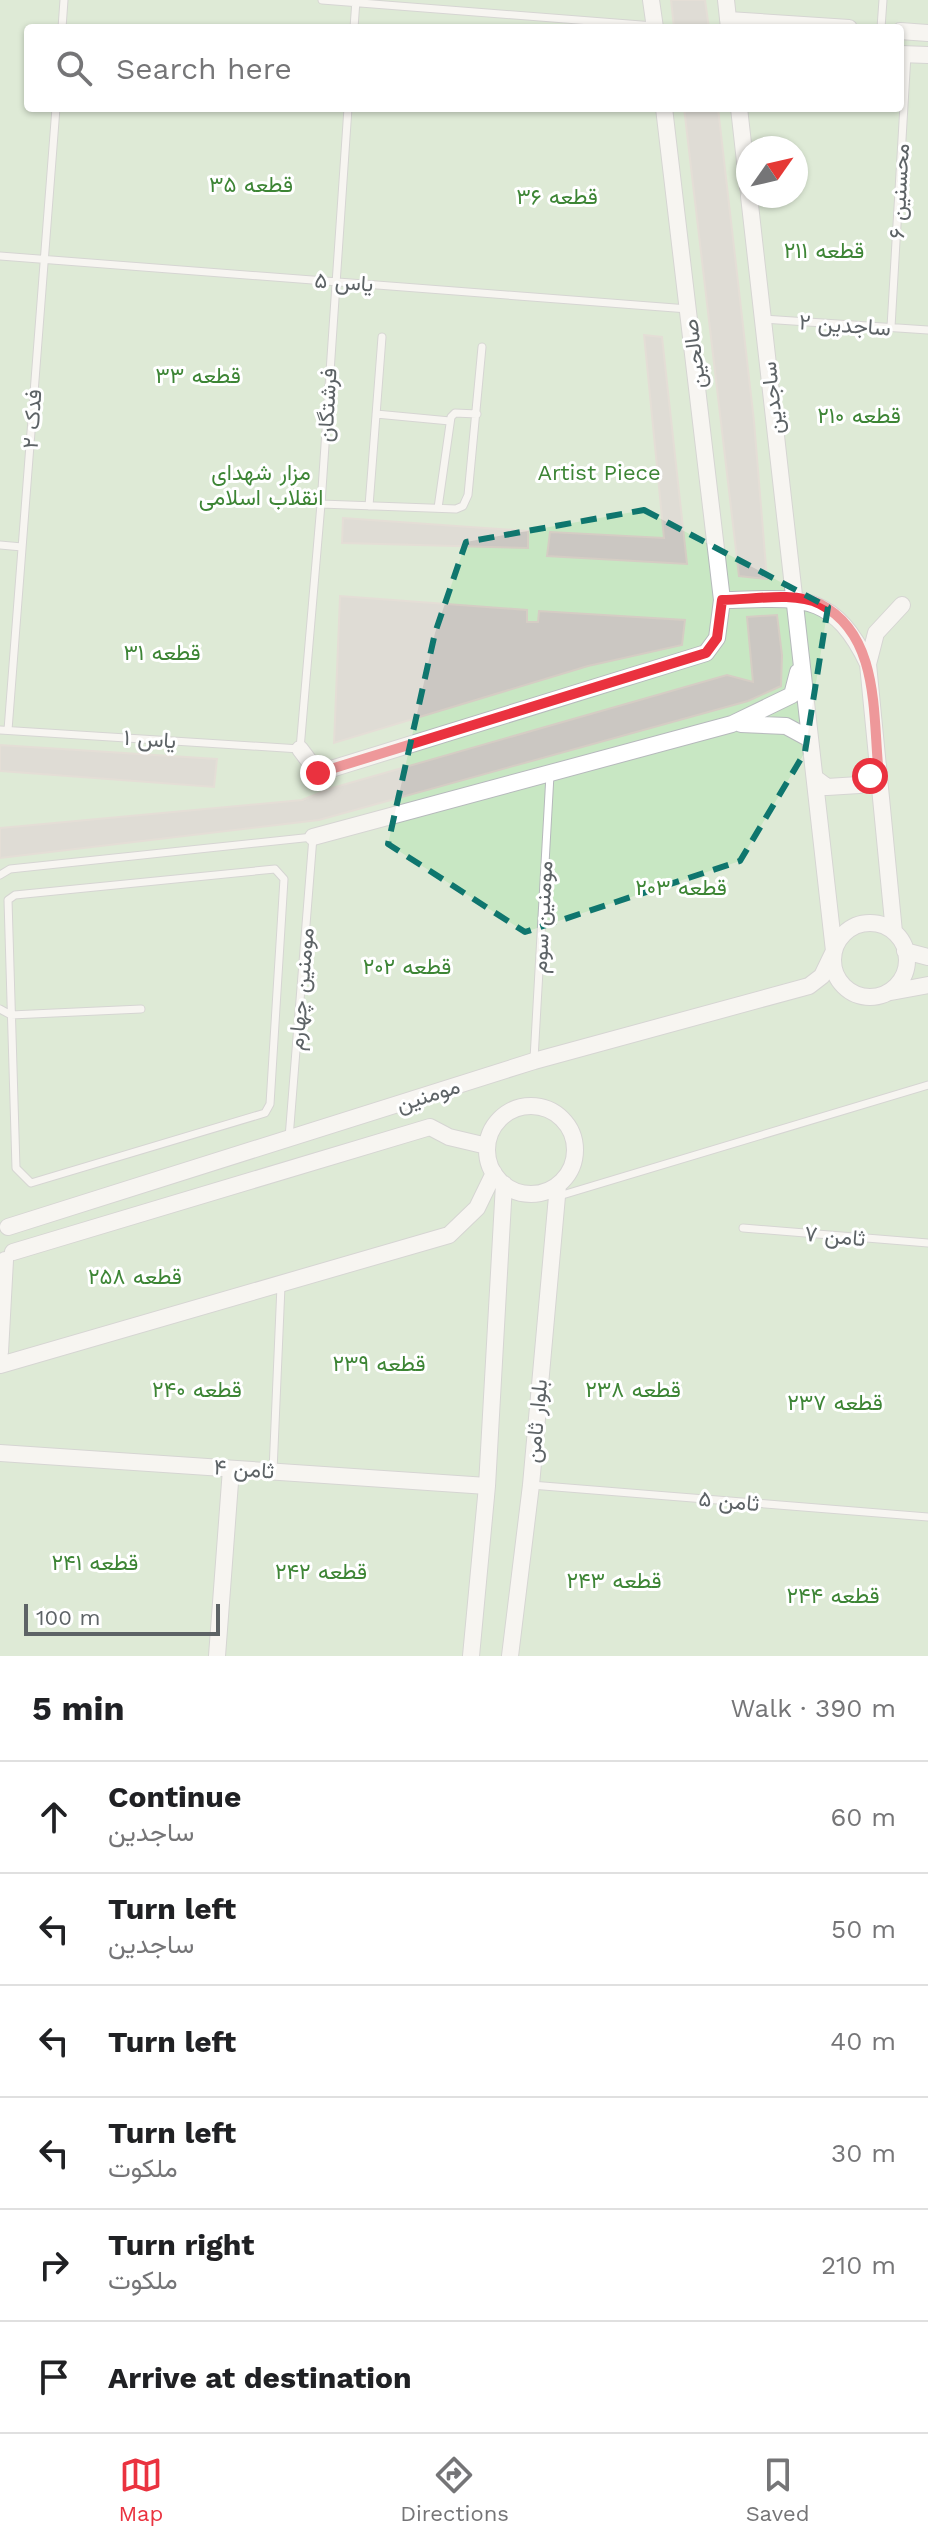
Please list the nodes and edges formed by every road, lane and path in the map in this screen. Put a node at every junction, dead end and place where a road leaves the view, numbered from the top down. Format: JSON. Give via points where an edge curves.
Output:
{"nodes":[{"id":1,"x":64,"y":0,"type":"edge"},
{"id":2,"x":322,"y":0,"type":"edge"},
{"id":3,"x":651,"y":0,"type":"edge"},
{"id":4,"x":726,"y":0,"type":"edge"},
{"id":5,"x":883,"y":0,"type":"edge"},
{"id":6,"x":356,"y":1,"type":"edge"},
{"id":7,"x":62,"y":24,"type":"edge"},
{"id":8,"x":354,"y":24,"type":"edge"},
{"id":9,"x":620,"y":24,"type":"edge"},
{"id":10,"x":654,"y":24,"type":"edge"},
{"id":11,"x":728,"y":24,"type":"edge"},
{"id":12,"x":881,"y":24,"type":"edge"},
{"id":13,"x":904,"y":31,"type":"edge"},
{"id":14,"x":928,"y":33,"type":"edge"},
{"id":15,"x":904,"y":54,"type":"edge"},
{"id":16,"x":928,"y":55,"type":"edge"},
{"id":17,"x":56,"y":112,"type":"edge"},
{"id":18,"x":348,"y":112,"type":"edge"},
{"id":19,"x":664,"y":112,"type":"edge"},
{"id":20,"x":739,"y":112,"type":"edge"},
{"id":21,"x":901,"y":112,"type":"edge"},
{"id":22,"x":742,"y":136,"type":"edge"},
{"id":23,"x":750,"y":208,"type":"edge"},
{"id":24,"x":0,"y":256,"type":"edge"},
{"id":25,"x":44,"y":259,"type":"junction"},
{"id":26,"x":335,"y":282,"type":"junction"},
{"id":27,"x":689,"y":309,"type":"junction"},
{"id":28,"x":763,"y":319,"type":"junction"},
{"id":29,"x":891,"y":327,"type":"junction"},
{"id":30,"x":928,"y":330,"type":"edge"},
{"id":31,"x":382,"y":337,"type":"dead end"},
{"id":32,"x":482,"y":347,"type":"dead end"},
{"id":33,"x":376,"y":414,"type":"junction"},
{"id":34,"x":477,"y":414,"type":"junction"},
{"id":35,"x":450,"y":421,"type":"junction"},
{"id":36,"x":321,"y":504,"type":"junction"},
{"id":37,"x":369,"y":506,"type":"junction"},
{"id":38,"x":438,"y":508,"type":"junction"},
{"id":39,"x":0,"y":545,"type":"edge"},
{"id":40,"x":22,"y":547,"type":"junction"},
{"id":41,"x":796,"y":599,"type":"junction"},
{"id":42,"x":722,"y":600,"type":"junction"},
{"id":43,"x":902,"y":605,"type":"dead end"},
{"id":44,"x":801,"y":663,"type":"junction"},
{"id":45,"x":868,"y":664,"type":"junction"},
{"id":46,"x":732,"y":724,"type":"junction"},
{"id":47,"x":4,"y":730,"type":"edge"},
{"id":48,"x":810,"y":739,"type":"junction"},
{"id":49,"x":300,"y":749,"type":"junction"},
{"id":50,"x":878,"y":765,"type":"junction"},
{"id":51,"x":550,"y":773,"type":"junction"},
{"id":52,"x":815,"y":778,"type":"junction"},
{"id":53,"x":313,"y":837,"type":"junction"},
{"id":54,"x":0,"y":875,"type":"edge"},
{"id":55,"x":894,"y":932,"type":"junction"},
{"id":56,"x":834,"y":951,"type":"junction"},
{"id":57,"x":905,"y":951,"type":"junction"},
{"id":58,"x":928,"y":957,"type":"edge"},
{"id":59,"x":928,"y":985,"type":"edge"},
{"id":60,"x":889,"y":992,"type":"junction"},
{"id":61,"x":0,"y":1009,"type":"edge"},
{"id":62,"x":141,"y":1009,"type":"dead end"},
{"id":63,"x":11,"y":1015,"type":"junction"},
{"id":64,"x":534,"y":1061,"type":"junction"},
{"id":65,"x":928,"y":1085,"type":"edge"},
{"id":66,"x":289,"y":1140,"type":"junction"},
{"id":67,"x":487,"y":1146,"type":"junction"},
{"id":68,"x":499,"y":1179,"type":"junction"},
{"id":69,"x":557,"y":1191,"type":"junction"},
{"id":70,"x":4,"y":1226,"type":"edge"},
{"id":71,"x":743,"y":1228,"type":"dead end"},
{"id":72,"x":928,"y":1243,"type":"edge"},
{"id":73,"x":6,"y":1258,"type":"edge"},
{"id":74,"x":281,"y":1284,"type":"junction"},
{"id":75,"x":0,"y":1352,"type":"edge"},
{"id":76,"x":0,"y":1365,"type":"edge"},
{"id":77,"x":0,"y":1453,"type":"edge"},
{"id":78,"x":231,"y":1469,"type":"junction"},
{"id":79,"x":273,"y":1471,"type":"junction"},
{"id":80,"x":531,"y":1485,"type":"junction"},
{"id":81,"x":487,"y":1486,"type":"junction"},
{"id":82,"x":928,"y":1517,"type":"edge"},
{"id":83,"x":217,"y":1656,"type":"edge"},
{"id":84,"x":471,"y":1656,"type":"edge"},
{"id":85,"x":510,"y":1656,"type":"edge"}],
"edges":[{"from":1,"to":7,"type":"lane"},
{"from":2,"to":6,"type":"lane"},
{"from":3,"to":10,"type":"street"},
{"from":4,"to":11,"type":"street"},
{"from":5,"to":12,"type":"lane"},
{"from":6,"to":8,"type":"lane"},
{"from":6,"to":9,"type":"lane"},
{"from":13,"to":14,"type":"street"},
{"from":15,"to":16,"type":"street"},
{"from":17,"to":25,"type":"lane","name":"فدک ۲"},
{"from":18,"to":26,"type":"lane","name":"فرشتگان"},
{"from":19,"to":27,"type":"street","name":"صالحین"},
{"from":20,"to":22,"type":"street"},
{"from":21,"to":29,"type":"lane","name":"محسنین ۶"},
{"from":23,"to":28,"type":"street","name":"ساجدین"},
{"from":24,"to":25,"type":"lane","name":"یاس ۵"},
{"from":25,"to":26,"type":"lane","name":"یاس ۵"},
{"from":25,"to":40,"type":"lane","name":"فدک ۲"},
{"from":26,"to":27,"type":"lane","name":"یاس ۵"},
{"from":26,"to":36,"type":"lane","name":"فرشتگان"},
{"from":27,"to":42,"type":"street","name":"صالحین"},
{"from":28,"to":29,"type":"lane","name":"ساجدین ۲"},
{"from":28,"to":41,"type":"street","name":"ساجدین"},
{"from":29,"to":30,"type":"lane","name":"ساجدین ۲"},
{"from":31,"to":33,"type":"lane"},
{"from":32,"to":34,"type":"lane"},
{"from":33,"to":35,"type":"lane"},
{"from":33,"to":37,"type":"lane"},
{"from":34,"to":35,"type":"lane","via":[[455,413]]},
{"from":34,"to":38,"type":"lane","via":[[467,500],[460,508]]},
{"from":35,"to":38,"type":"lane"},
{"from":36,"to":37,"type":"lane"},
{"from":36,"to":49,"type":"lane","name":"فرشتگان"},
{"from":37,"to":38,"type":"lane"},
{"from":39,"to":40,"type":"lane"},
{"from":40,"to":47,"type":"lane","name":"فدک ۲"},
{"from":41,"to":42,"type":"street"},
{"from":41,"to":44,"type":"street","name":"ساجدین"},
{"from":41,"to":45,"type":"street","via":[[820,604],[839,621],[857,640]]},
{"from":42,"to":49,"type":"street","name":"صالحین","via":[[717,638],[706,653],[318,773]]},
{"from":43,"to":45,"type":"street","via":[[876,633]]},
{"from":44,"to":46,"type":"street","via":[[792,695]]},
{"from":44,"to":48,"type":"street","name":"ساجدین"},
{"from":45,"to":50,"type":"street"},
{"from":46,"to":48,"type":"street","via":[[786,726]]},
{"from":46,"to":51,"type":"street"},
{"from":47,"to":49,"type":"lane","name":"یاس ۱"},
{"from":48,"to":52,"type":"street","name":"ساجدین"},
{"from":50,"to":52,"type":"street","via":[[859,785],[827,787]]},
{"from":50,"to":55,"type":"street"},
{"from":51,"to":53,"type":"street"},
{"from":51,"to":64,"type":"lane","name":"مومنین سوم"},
{"from":52,"to":56,"type":"street","name":"ساجدین"},
{"from":53,"to":54,"type":"lane","via":[[10,869]]},
{"from":53,"to":66,"type":"lane","name":"مومنین چهارم"},
{"from":55,"to":56,"type":"street","via":[[871,923],[858,925],[847,931]]},
{"from":55,"to":57,"type":"street"},
{"from":56,"to":60,"type":"street","via":[[835,974],[850,992],[872,998]]},
{"from":56,"to":64,"type":"street","name":"مومنین","via":[[822,976],[809,986]]},
{"from":57,"to":58,"type":"street"},
{"from":57,"to":60,"type":"street","via":[[904,974]]},
{"from":59,"to":60,"type":"street"},
{"from":61,"to":63,"type":"lane"},
{"from":62,"to":63,"type":"lane"},
{"from":63,"to":63,"type":"lane","via":[[16,1168],[31,1183],[265,1113],[270,1104],[284,879],[275,869],[15,895],[8,900]]},
{"from":64,"to":66,"type":"street","name":"مومنین"},
{"from":65,"to":69,"type":"lane"},
{"from":66,"to":70,"type":"street","name":"مومنین"},
{"from":67,"to":68,"type":"street"},
{"from":67,"to":69,"type":"street","via":[[499,1120],[511,1111],[525,1107],[553,1112],[564,1121],[575,1147],[568,1175]]},
{"from":67,"to":73,"type":"street","name":"مومنین","via":[[430,1127]]},
{"from":68,"to":69,"type":"street","via":[[531,1194]]},
{"from":68,"to":74,"type":"street","via":[[449,1235]]},
{"from":68,"to":81,"type":"street","name":"بلوار ثامن"},
{"from":69,"to":80,"type":"street","name":"بلوار ثامن"},
{"from":70,"to":73,"type":"street","via":[[15,1241]]},
{"from":71,"to":72,"type":"lane","name":"ثامن ۷"},
{"from":73,"to":75,"type":"street"},
{"from":74,"to":76,"type":"street"},
{"from":74,"to":79,"type":"lane"},
{"from":77,"to":78,"type":"street","name":"ثامن ۴"},
{"from":78,"to":79,"type":"street","name":"ثامن ۴"},
{"from":78,"to":83,"type":"street"},
{"from":79,"to":81,"type":"street","name":"ثامن ۴"},
{"from":80,"to":82,"type":"lane","name":"ثامن ۵"},
{"from":80,"to":85,"type":"street","name":"بلوار ثامن"},
{"from":81,"to":84,"type":"street","name":"بلوار ثامن"}]}
